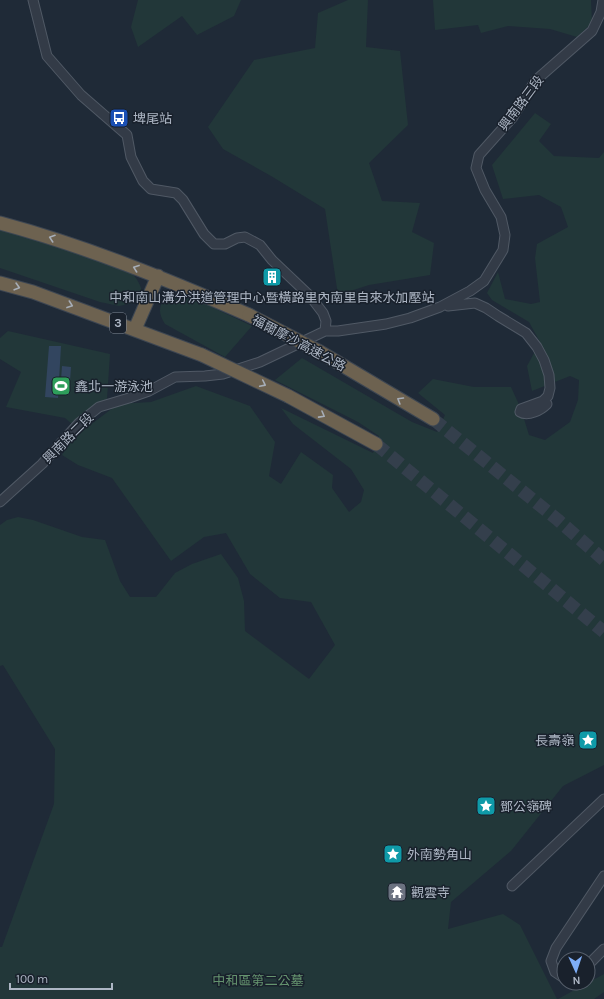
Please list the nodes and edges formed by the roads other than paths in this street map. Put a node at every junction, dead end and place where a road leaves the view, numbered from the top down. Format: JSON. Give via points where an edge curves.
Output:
{"nodes":[{"id":1,"x":33,"y":0,"type":"edge"},
{"id":2,"x":603,"y":0,"type":"edge"},
{"id":3,"x":0,"y":223,"type":"edge"},
{"id":4,"x":158,"y":276,"type":"junction"},
{"id":5,"x":0,"y":282,"type":"edge"},
{"id":6,"x":440,"y":307,"type":"junction"},
{"id":7,"x":135,"y":329,"type":"junction"},
{"id":8,"x":325,"y":330,"type":"junction"},
{"id":9,"x":547,"y":404,"type":"dead end"},
{"id":10,"x":433,"y":420,"type":"tunnel mouth"},
{"id":11,"x":376,"y":444,"type":"tunnel mouth"},
{"id":12,"x":0,"y":502,"type":"edge"},
{"id":13,"x":604,"y":799,"type":"edge"},
{"id":14,"x":604,"y":876,"type":"edge"},
{"id":15,"x":512,"y":886,"type":"dead end"},
{"id":16,"x":604,"y":949,"type":"edge"},
{"id":17,"x":596,"y":957,"type":"edge"},
{"id":18,"x":556,"y":973,"type":"edge"}],
"edges":[{"from":1,"to":8,"type":"street","via":[[48,56],[81,95],[127,135],[131,157],[143,181],[151,189],[176,193],[204,234],[214,244],[225,244],[245,237],[260,245],[310,296],[323,313],[326,321]]},
{"from":2,"to":6,"type":"street","name":"興南路三段","via":[[601,12],[592,31],[535,81],[513,117],[479,155],[476,168],[500,217],[505,235],[503,250],[484,281],[470,292]]},
{"from":4,"to":3,"type":"highway","name":"福爾摩沙高速公路","one_way":true},
{"from":4,"to":7,"type":"highway"},
{"from":10,"to":4,"type":"highway","name":"福爾摩沙高速公路","one_way":true,"bridge":true,"via":[[320,352],[249,316]]},
{"from":5,"to":7,"type":"highway","number":"3","one_way":true},
{"from":6,"to":8,"type":"street","name":"興南路三段","via":[[386,324],[338,331]]},
{"from":6,"to":9,"type":"street","via":[[475,303],[526,334],[544,360],[550,388],[548,396],[543,401],[521,409],[520,412],[527,414],[542,409]]},
{"from":7,"to":11,"type":"highway","number":"3","one_way":true,"bridge":true,"via":[[202,355],[288,396]]},
{"from":8,"to":12,"type":"street","name":"興南路二段","via":[[260,362],[223,374],[175,377],[142,393],[99,407],[79,423],[42,464]]},
{"from":13,"to":15,"type":"street"},
{"from":14,"to":18,"type":"street","via":[[556,948],[551,962]]},
{"from":16,"to":17,"type":"street"}]}
